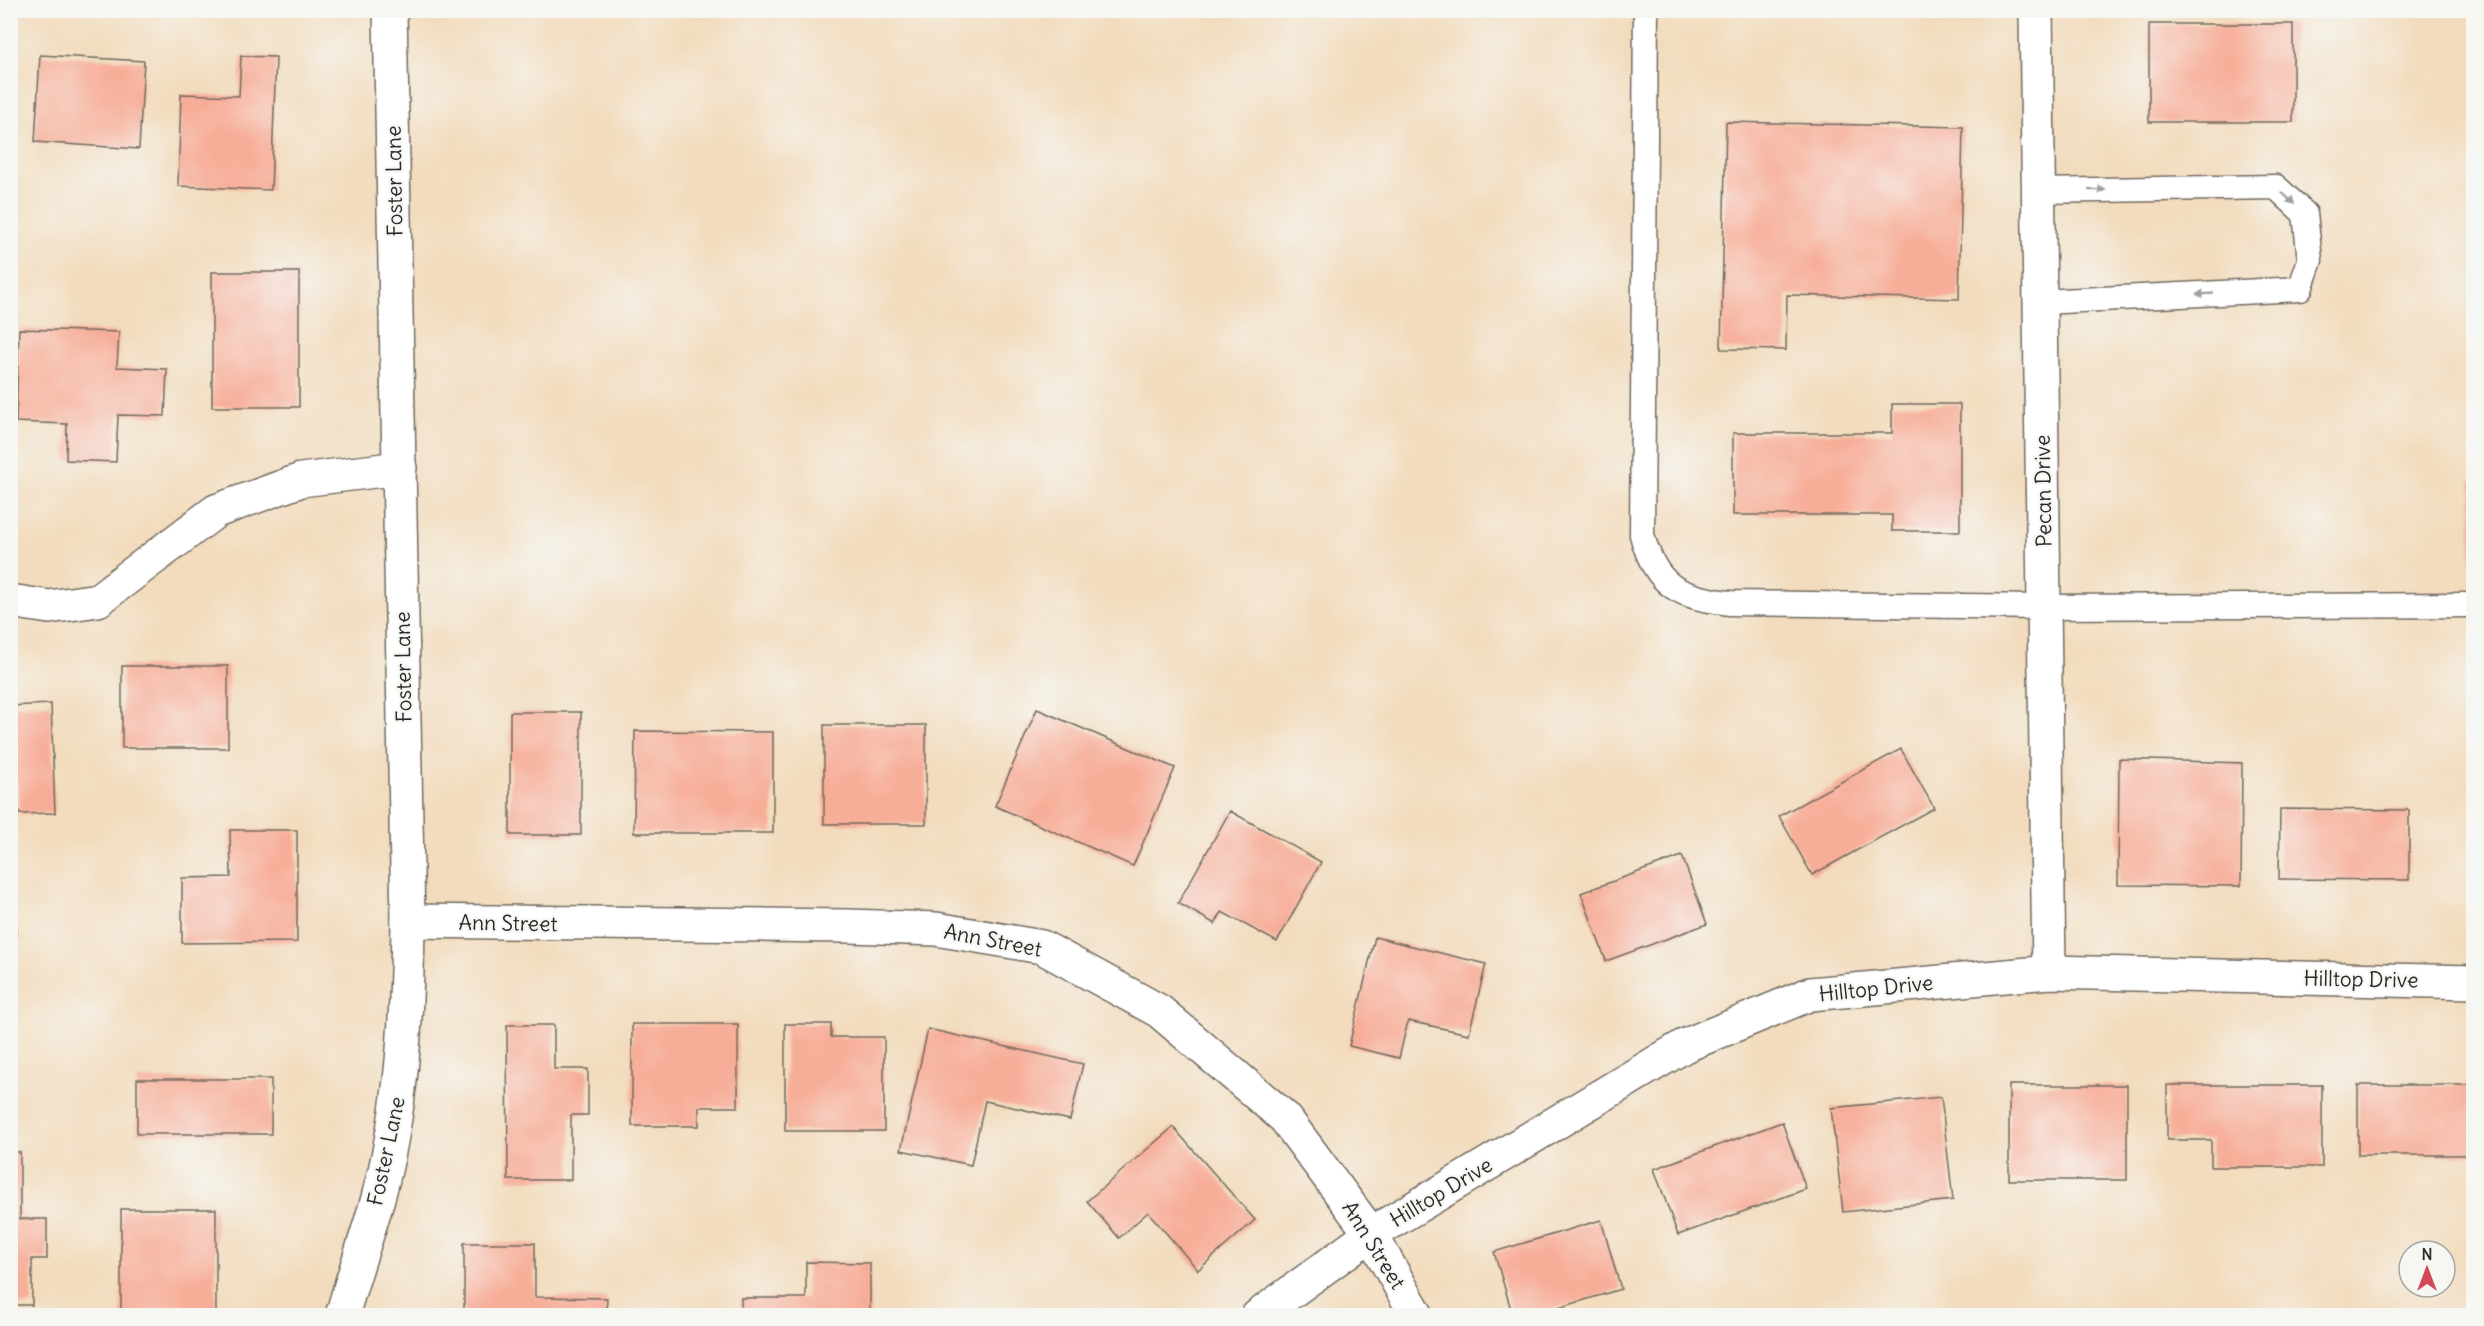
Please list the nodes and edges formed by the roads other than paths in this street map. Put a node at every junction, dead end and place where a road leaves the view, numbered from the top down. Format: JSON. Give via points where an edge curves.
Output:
{"nodes":[{"id":1,"x":390,"y":10,"type":"edge"},
{"id":2,"x":1646,"y":10,"type":"edge"},
{"id":3,"x":2036,"y":10,"type":"edge"},
{"id":4,"x":2039,"y":191,"type":"junction"},
{"id":5,"x":2041,"y":302,"type":"junction"},
{"id":6,"x":399,"y":468,"type":"junction"},
{"id":7,"x":10,"y":601,"type":"edge"},
{"id":8,"x":2474,"y":605,"type":"edge"},
{"id":9,"x":2045,"y":607,"type":"junction"},
{"id":10,"x":408,"y":921,"type":"junction"},
{"id":11,"x":2049,"y":972,"type":"junction"},
{"id":12,"x":2474,"y":982,"type":"edge"},
{"id":13,"x":1371,"y":1234,"type":"junction"},
{"id":14,"x":342,"y":1316,"type":"edge"},
{"id":15,"x":1258,"y":1316,"type":"edge"},
{"id":16,"x":1417,"y":1316,"type":"edge"}],
"edges":[{"from":1,"to":6,"type":"street","name":"Foster Lane"},
{"from":2,"to":9,"type":"lane","via":[[1642,535],[1648,558],[1661,577],[1700,600]]},
{"from":3,"to":4,"type":"street","name":"Pecan Drive"},
{"from":4,"to":5,"type":"street","name":"Pecan Drive"},
{"from":4,"to":5,"type":"lane","one_way":true,"via":[[2276,187],[2305,214],[2310,260],[2300,289]]},
{"from":5,"to":9,"type":"street","name":"Pecan Drive"},
{"from":6,"to":7,"type":"street","via":[[301,480],[216,511],[98,600],[49,607]]},
{"from":6,"to":10,"type":"street","name":"Foster Lane"},
{"from":8,"to":9,"type":"lane"},
{"from":9,"to":11,"type":"street","name":"Pecan Drive"},
{"from":10,"to":13,"type":"street","name":"Ann Street","via":[[936,929],[1042,946],[1159,1011],[1285,1118]]},
{"from":10,"to":14,"type":"street","name":"Foster Lane","via":[[407,1011],[397,1104],[378,1196]]},
{"from":11,"to":12,"type":"street","name":"Hilltop Drive"},
{"from":11,"to":13,"type":"street","name":"Hilltop Drive","via":[[1810,994],[1684,1046]]},
{"from":13,"to":15,"type":"street","name":"Hilltop Drive"},
{"from":13,"to":16,"type":"street","name":"Ann Street"}]}
